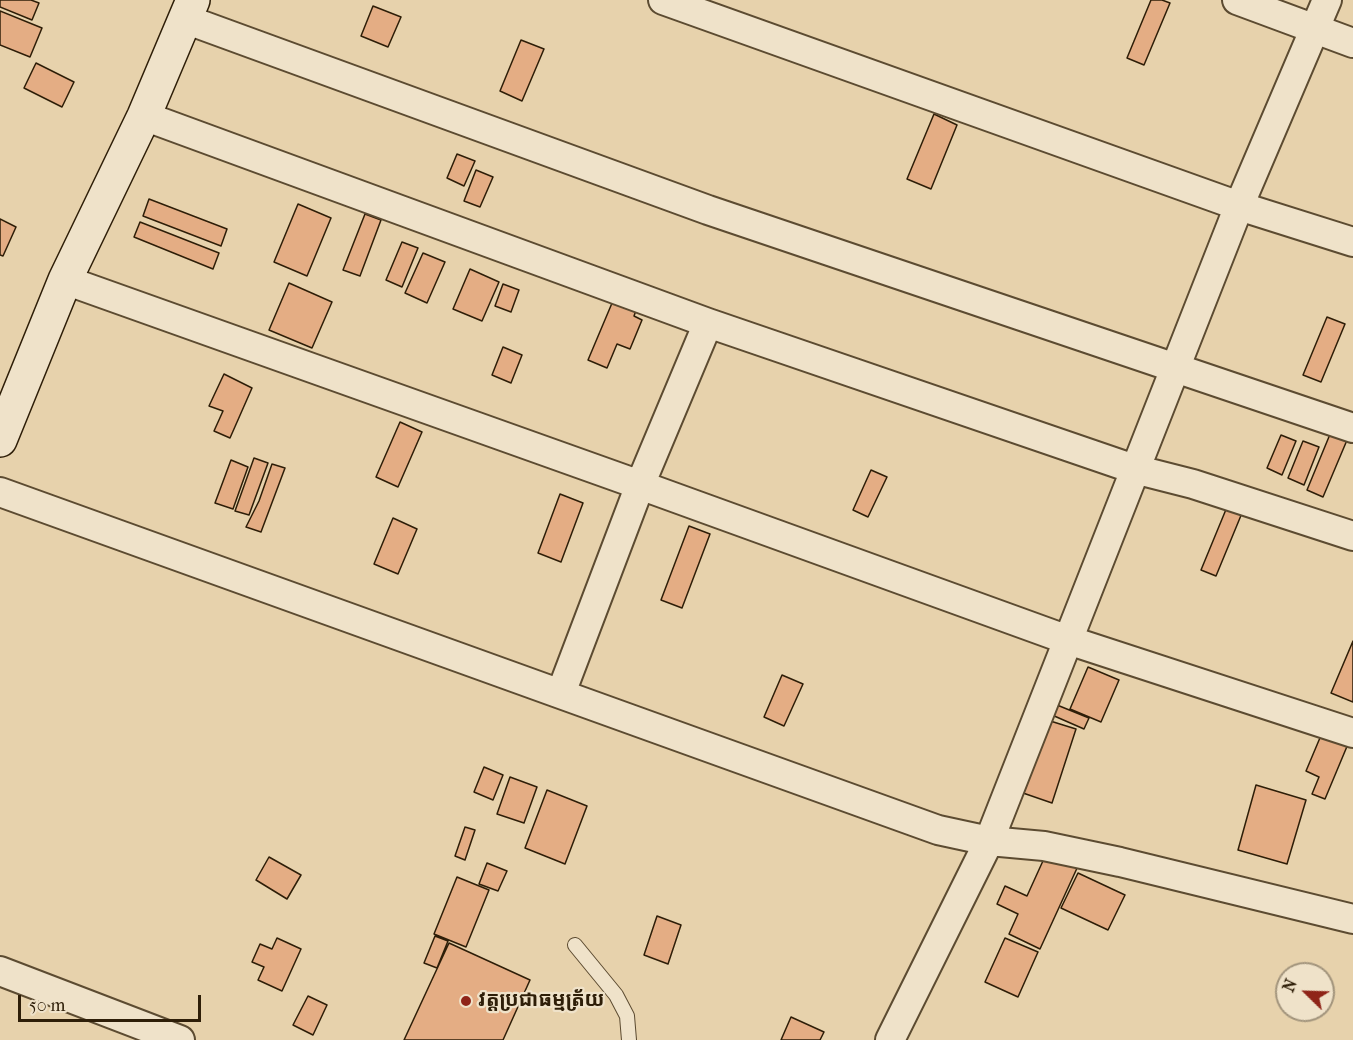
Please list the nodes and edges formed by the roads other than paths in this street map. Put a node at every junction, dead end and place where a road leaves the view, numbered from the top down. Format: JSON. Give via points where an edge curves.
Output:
{"nodes":[{"id":1,"x":663,"y":0,"type":"edge"},
{"id":2,"x":1237,"y":0,"type":"edge"},
{"id":3,"x":1327,"y":0,"type":"edge"},
{"id":4,"x":189,"y":9,"type":"edge"},
{"id":5,"x":1315,"y":29,"type":"junction"},
{"id":6,"x":1353,"y":43,"type":"edge"},
{"id":7,"x":144,"y":116,"type":"junction"},
{"id":8,"x":1239,"y":206,"type":"junction"},
{"id":9,"x":1353,"y":242,"type":"edge"},
{"id":10,"x":65,"y":280,"type":"junction"},
{"id":11,"x":708,"y":323,"type":"junction"},
{"id":12,"x":1175,"y":368,"type":"junction"},
{"id":13,"x":1353,"y":428,"type":"edge"},
{"id":14,"x":0,"y":440,"type":"edge"},
{"id":15,"x":1134,"y":469,"type":"junction"},
{"id":16,"x":640,"y":485,"type":"junction"},
{"id":17,"x":0,"y":492,"type":"edge"},
{"id":18,"x":1353,"y":536,"type":"edge"},
{"id":19,"x":1068,"y":640,"type":"junction"},
{"id":20,"x":561,"y":693,"type":"junction"},
{"id":21,"x":1353,"y":733,"type":"edge"},
{"id":22,"x":989,"y":841,"type":"junction"},
{"id":23,"x":1353,"y":919,"type":"edge"},
{"id":24,"x":575,"y":945,"type":"dead end"},
{"id":25,"x":0,"y":971,"type":"edge"},
{"id":26,"x":180,"y":1040,"type":"edge"},
{"id":27,"x":629,"y":1040,"type":"edge"},
{"id":28,"x":890,"y":1040,"type":"edge"}],
"edges":[{"from":1,"to":8,"type":"street"},
{"from":2,"to":5,"type":"street"},
{"from":3,"to":5,"type":"street"},
{"from":4,"to":7,"type":"street"},
{"from":4,"to":12,"type":"street","via":[[708,210]]},
{"from":5,"to":6,"type":"street"},
{"from":5,"to":8,"type":"street"},
{"from":7,"to":10,"type":"street"},
{"from":7,"to":11,"type":"street"},
{"from":8,"to":9,"type":"street"},
{"from":8,"to":12,"type":"street"},
{"from":10,"to":14,"type":"street"},
{"from":10,"to":16,"type":"street"},
{"from":11,"to":15,"type":"street"},
{"from":11,"to":16,"type":"street"},
{"from":12,"to":13,"type":"street"},
{"from":12,"to":15,"type":"street"},
{"from":15,"to":18,"type":"street"},
{"from":15,"to":19,"type":"street"},
{"from":16,"to":19,"type":"street"},
{"from":16,"to":20,"type":"street"},
{"from":17,"to":20,"type":"street"},
{"from":19,"to":21,"type":"street"},
{"from":19,"to":22,"type":"street"},
{"from":20,"to":22,"type":"street","via":[[938,830]]},
{"from":22,"to":23,"type":"street","via":[[1044,846],[1120,862]]},
{"from":22,"to":28,"type":"street"},
{"from":24,"to":27,"type":"lane","via":[[616,994],[627,1016]]},
{"from":25,"to":26,"type":"street"}]}
